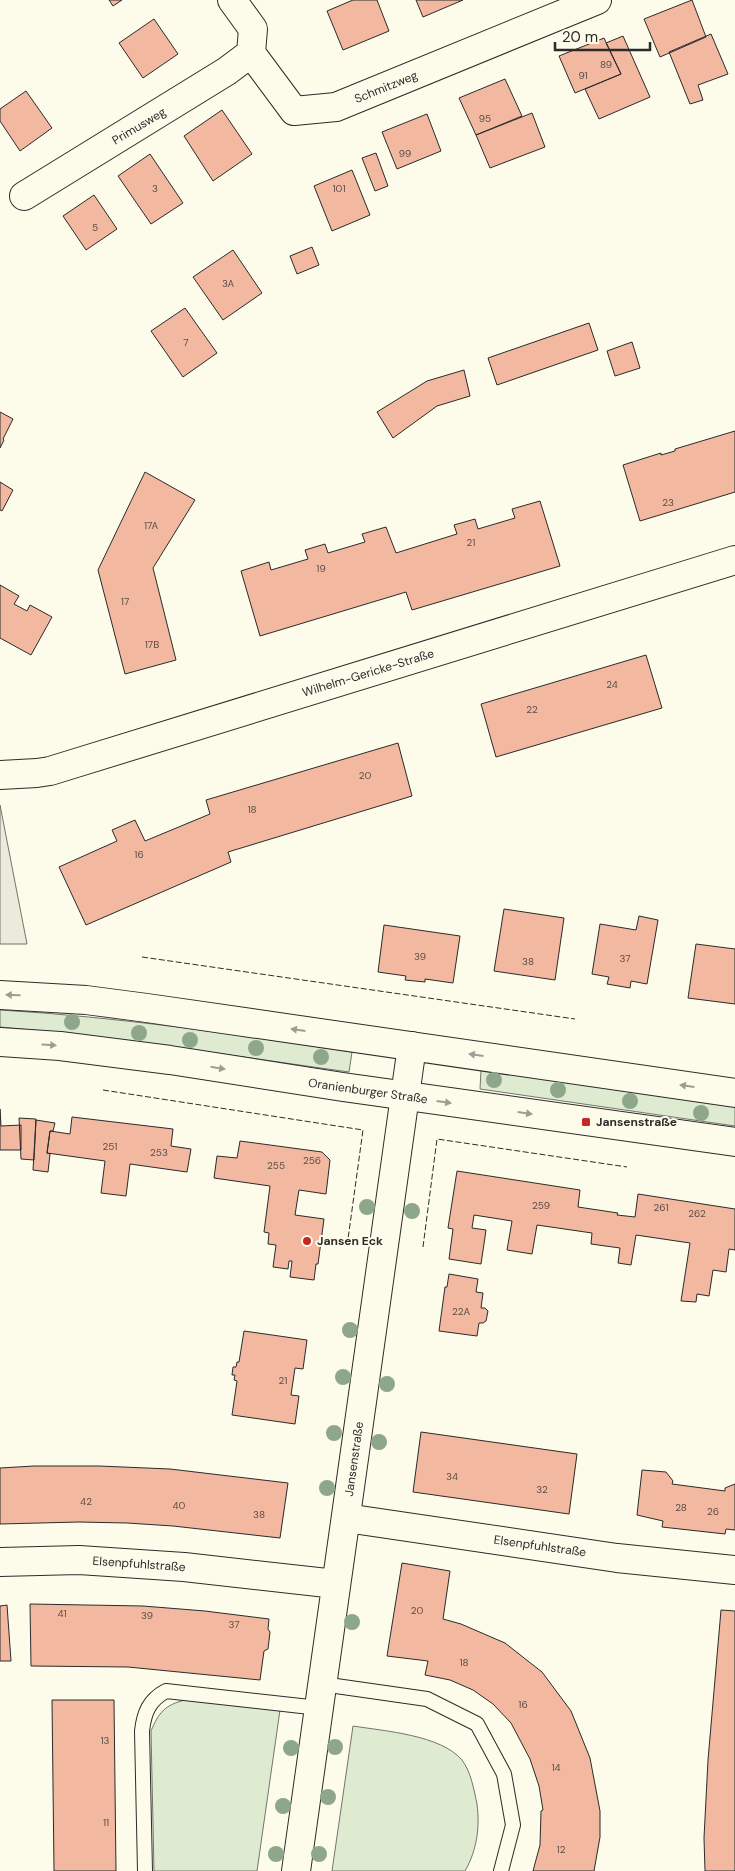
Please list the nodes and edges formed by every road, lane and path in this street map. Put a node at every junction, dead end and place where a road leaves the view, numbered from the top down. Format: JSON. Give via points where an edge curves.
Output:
{"nodes":[{"id":1,"x":232,"y":0,"type":"edge"},
{"id":2,"x":597,"y":0,"type":"edge"},
{"id":3,"x":251,"y":53,"type":"junction"},
{"id":4,"x":24,"y":196,"type":"dead end"},
{"id":5,"x":735,"y":560,"type":"edge"},
{"id":6,"x":0,"y":775,"type":"edge"},
{"id":7,"x":0,"y":995,"type":"edge"},
{"id":8,"x":0,"y":1042,"type":"edge"},
{"id":9,"x":412,"y":1046,"type":"junction"},
{"id":10,"x":735,"y":1093,"type":"edge"},
{"id":11,"x":405,"y":1096,"type":"junction"},
{"id":12,"x":735,"y":1142,"type":"edge"},
{"id":13,"x":346,"y":1518,"type":"junction"},
{"id":14,"x":0,"y":1562,"type":"edge"},
{"id":15,"x":735,"y":1570,"type":"edge"},
{"id":16,"x":336,"y":1584,"type":"junction"},
{"id":17,"x":320,"y":1696,"type":"junction"},
{"id":18,"x":145,"y":1871,"type":"edge"},
{"id":19,"x":296,"y":1871,"type":"edge"},
{"id":20,"x":500,"y":1871,"type":"edge"}],
"edges":[{"from":1,"to":3,"type":"street","via":[[253,28]]},
{"from":2,"to":3,"type":"street","name":"Schmitzweg","via":[[336,107],[294,111]]},
{"from":3,"to":4,"type":"street","name":"Primusweg","via":[[227,72]]},
{"from":5,"to":6,"type":"street","name":"Wilhelm-Gericke-Straße","via":[[50,771]]},
{"from":9,"to":7,"type":"street","one_way":true,"via":[[105,1003]]},
{"from":8,"to":11,"type":"street","name":"Oranienburger Straße","one_way":true,"via":[[60,1046]]},
{"from":10,"to":9,"type":"street","one_way":true},
{"from":9,"to":11,"type":"street","name":"Jansenstraße"},
{"from":11,"to":12,"type":"street","name":"Oranienburger Straße","one_way":true},
{"from":11,"to":13,"type":"street","name":"Jansenstraße"},
{"from":13,"to":15,"type":"street","name":"Elsenpfuhlstraße","via":[[617,1558]]},
{"from":13,"to":16,"type":"street","name":"Jansenstraße"},
{"from":14,"to":16,"type":"street","name":"Elsenpfuhlstraße","via":[[79,1560],[184,1566]]},
{"from":16,"to":17,"type":"street","name":"Jansenstraße"},
{"from":17,"to":18,"type":"lane","via":[[166,1691],[157,1696],[149,1705],[142,1731]]},
{"from":17,"to":19,"type":"street","name":"Jansenstraße"},
{"from":17,"to":20,"type":"lane","via":[[427,1699],[477,1724],[504,1774],[511,1816],[512,1825]]}]}
